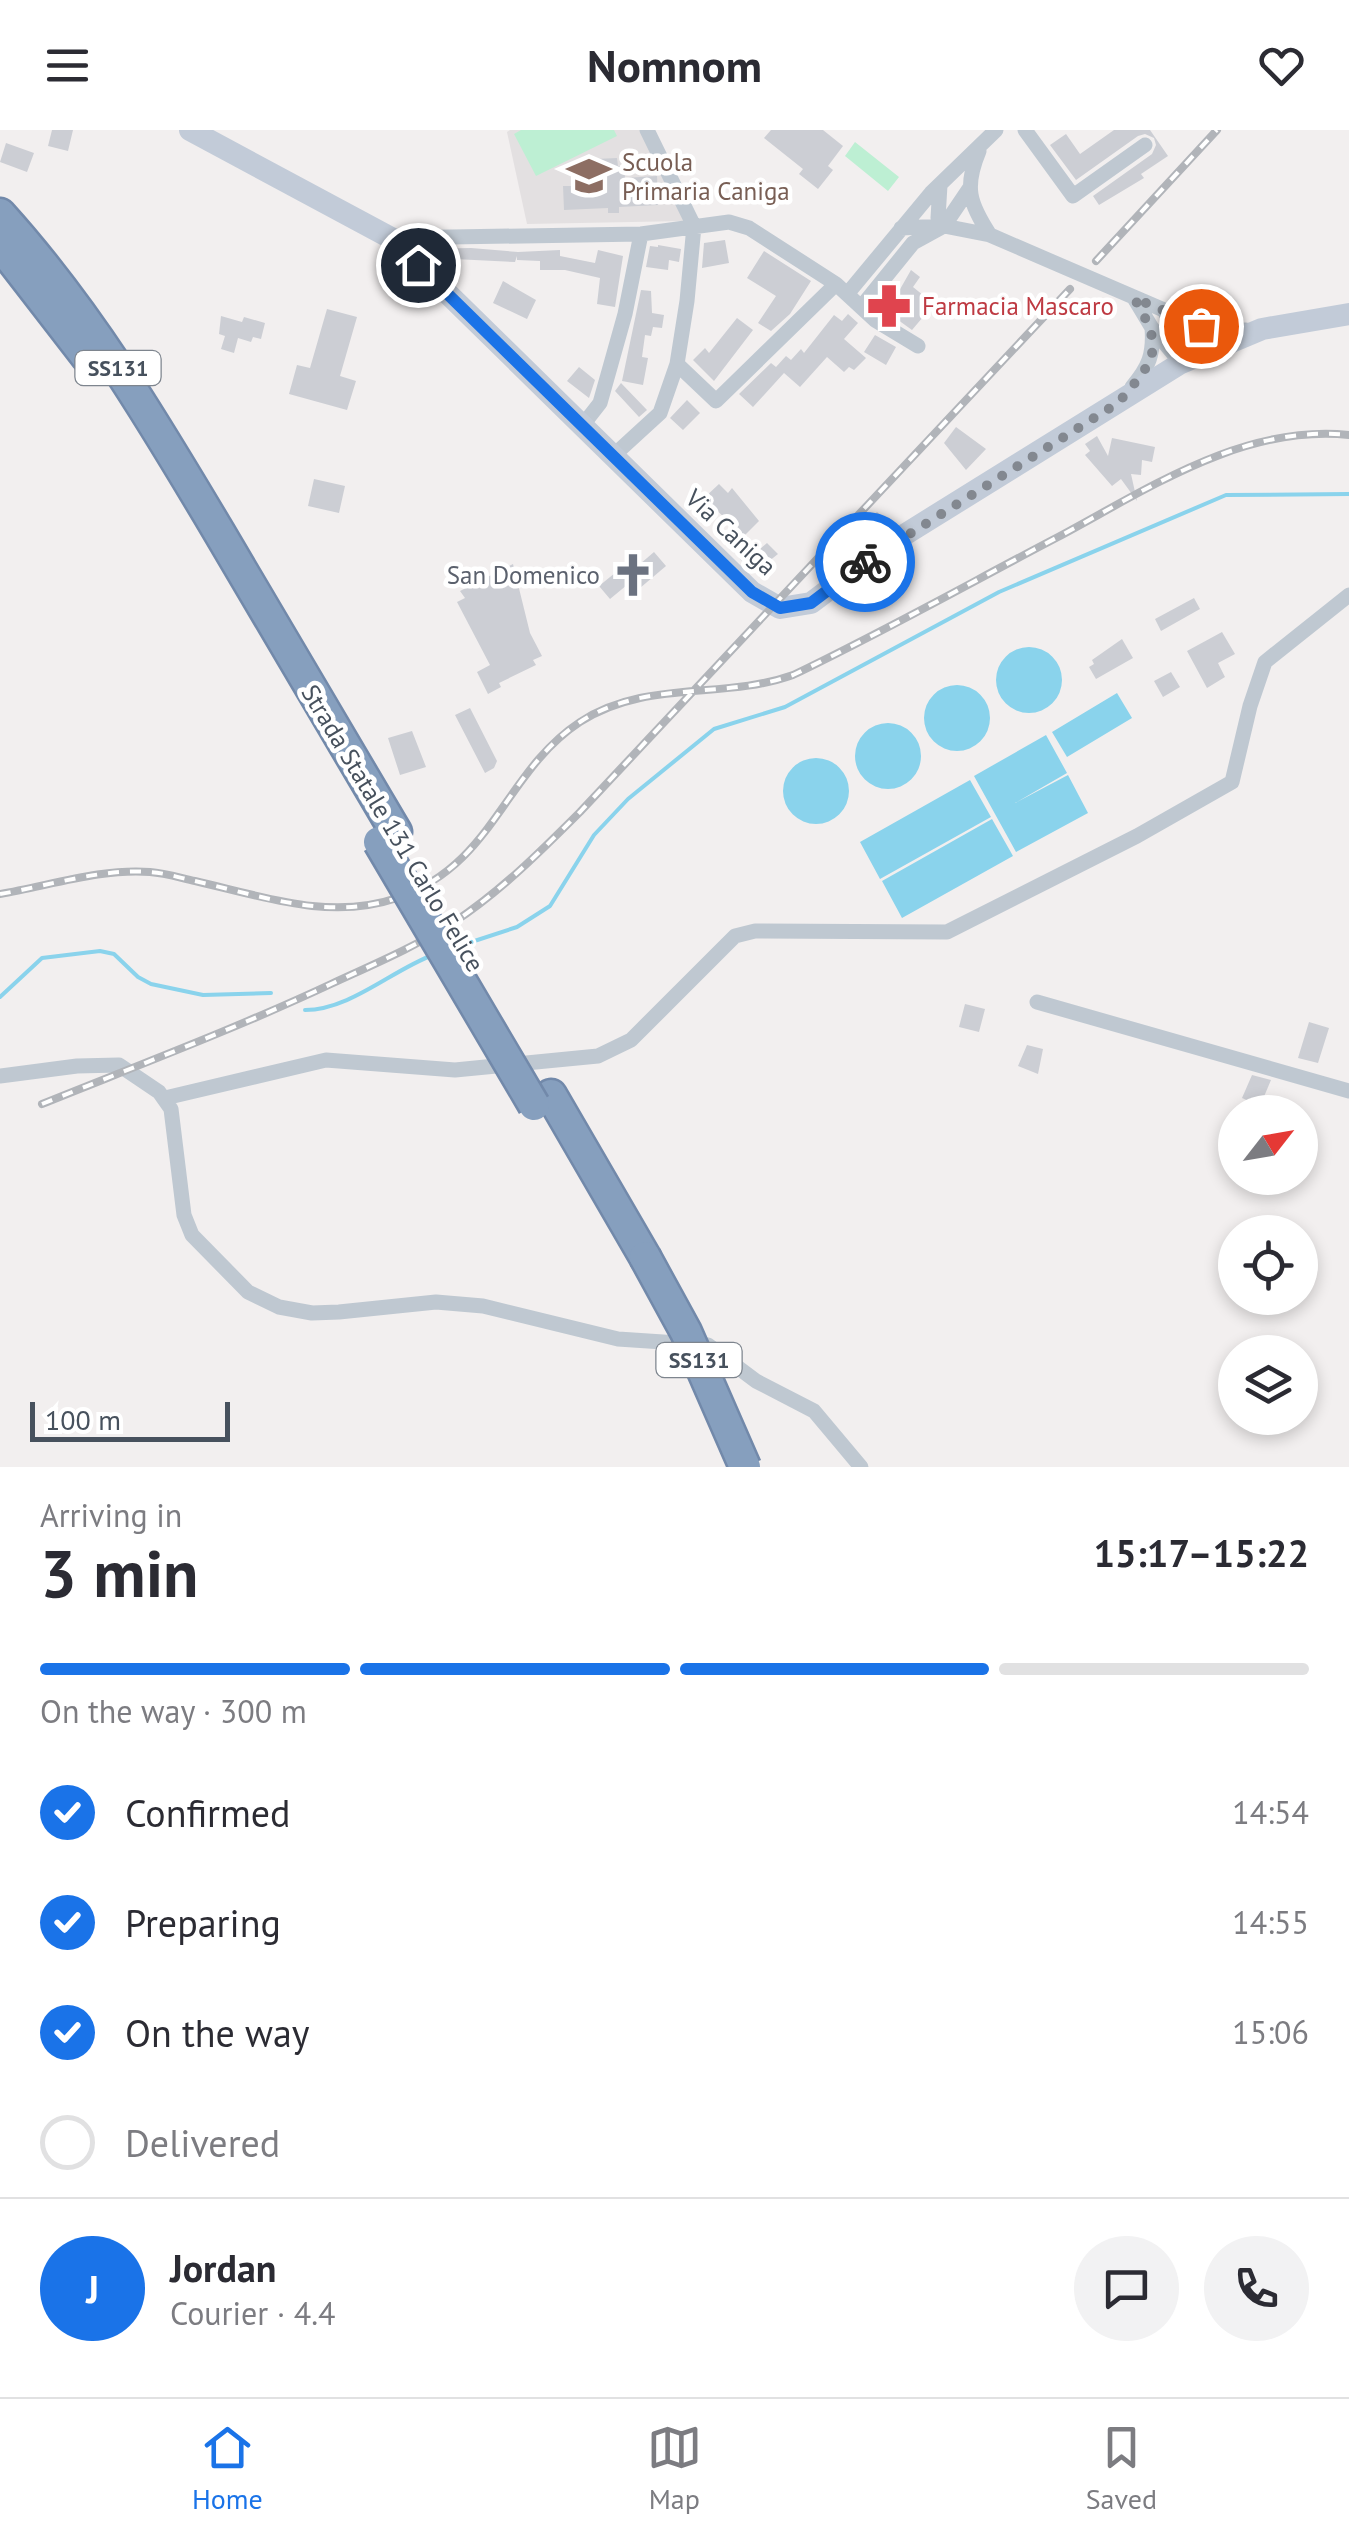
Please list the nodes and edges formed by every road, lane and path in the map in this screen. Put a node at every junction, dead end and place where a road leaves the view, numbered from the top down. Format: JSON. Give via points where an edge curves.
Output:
{"nodes":[{"id":1,"x":190,"y":130,"type":"edge"},
{"id":2,"x":647,"y":130,"type":"edge"},
{"id":3,"x":996,"y":130,"type":"edge"},
{"id":4,"x":1025,"y":130,"type":"edge"},
{"id":5,"x":983,"y":142,"type":"junction"},
{"id":6,"x":1145,"y":145,"type":"dead end"},
{"id":7,"x":940,"y":186,"type":"junction"},
{"id":8,"x":968,"y":189,"type":"junction"},
{"id":9,"x":0,"y":214,"type":"edge"},
{"id":10,"x":694,"y":226,"type":"junction"},
{"id":11,"x":944,"y":226,"type":"junction"},
{"id":12,"x":900,"y":228,"type":"junction"},
{"id":13,"x":641,"y":234,"type":"junction"},
{"id":14,"x":990,"y":235,"type":"junction"},
{"id":15,"x":391,"y":238,"type":"junction"},
{"id":16,"x":0,"y":245,"type":"edge"},
{"id":17,"x":842,"y":289,"type":"junction"},
{"id":18,"x":1134,"y":298,"type":"junction"},
{"id":19,"x":862,"y":306,"type":"junction"},
{"id":20,"x":1165,"y":312,"type":"junction"},
{"id":21,"x":1349,"y":314,"type":"edge"},
{"id":22,"x":1152,"y":328,"type":"junction"},
{"id":23,"x":1262,"y":330,"type":"junction"},
{"id":24,"x":918,"y":346,"type":"dead end"},
{"id":25,"x":1181,"y":362,"type":"junction"},
{"id":26,"x":677,"y":364,"type":"junction"},
{"id":27,"x":1118,"y":403,"type":"junction"},
{"id":28,"x":582,"y":426,"type":"junction"},
{"id":29,"x":613,"y":456,"type":"junction"},
{"id":30,"x":211,"y":539,"type":"junction"},
{"id":31,"x":1349,"y":595,"type":"edge"},
{"id":32,"x":1037,"y":1002,"type":"dead end"},
{"id":33,"x":0,"y":1076,"type":"edge"},
{"id":34,"x":1349,"y":1090,"type":"edge"},
{"id":35,"x":165,"y":1098,"type":"junction"},
{"id":36,"x":637,"y":1262,"type":"junction"},
{"id":37,"x":724,"y":1467,"type":"edge"},
{"id":38,"x":745,"y":1467,"type":"edge"},
{"id":39,"x":862,"y":1467,"type":"edge"}],
"edges":[{"from":1,"to":15,"type":"street","name":"Via Caniga"},
{"from":2,"to":10,"type":"street"},
{"from":3,"to":5,"type":"street"},
{"from":4,"to":6,"type":"street","via":[[1073,196]]},
{"from":5,"to":7,"type":"street"},
{"from":5,"to":8,"type":"street"},
{"from":7,"to":11,"type":"street","via":[[938,218]]},
{"from":7,"to":12,"type":"street"},
{"from":8,"to":11,"type":"street"},
{"from":8,"to":14,"type":"street"},
{"from":9,"to":30,"type":"highway","name":"Strada Statale 131 Carlo Felice","number":"SS131","via":[[101,341]]},
{"from":10,"to":13,"type":"street"},
{"from":10,"to":17,"type":"street","via":[[728,222],[749,228]]},
{"from":10,"to":26,"type":"street"},
{"from":11,"to":12,"type":"street"},
{"from":11,"to":14,"type":"street"},
{"from":11,"to":19,"type":"street","via":[[913,242]]},
{"from":12,"to":17,"type":"street"},
{"from":13,"to":15,"type":"street"},
{"from":13,"to":28,"type":"street","via":[[600,403]]},
{"from":14,"to":18,"type":"street"},
{"from":15,"to":28,"type":"street","name":"Via Caniga"},
{"from":16,"to":30,"type":"highway","name":"Strada Statale 131 Carlo Felice","number":"SS131","via":[[84,353]]},
{"from":17,"to":19,"type":"street"},
{"from":17,"to":26,"type":"street","via":[[716,401]]},
{"from":18,"to":20,"type":"street"},
{"from":18,"to":22,"type":"street"},
{"from":19,"to":24,"type":"street"},
{"from":20,"to":23,"type":"street","via":[[1201,326]]},
{"from":20,"to":25,"type":"street"},
{"from":21,"to":23,"type":"street","name":"Via Caniga"},
{"from":22,"to":25,"type":"street"},
{"from":22,"to":27,"type":"street","via":[[1148,368]]},
{"from":23,"to":25,"type":"street","name":"Via Caniga"},
{"from":25,"to":27,"type":"street","name":"Via Caniga"},
{"from":26,"to":29,"type":"street","via":[[660,414]]},
{"from":27,"to":29,"type":"street","name":"Via Caniga","via":[[796,607],[772,606],[752,592]]},
{"from":28,"to":29,"type":"street","name":"Via Caniga"},
{"from":30,"to":36,"type":"highway","name":"Strada Statale 131 Carlo Felice","number":"SS131","bridge":true},
{"from":31,"to":35,"type":"street","via":[[1266,662],[1232,782],[947,932],[735,936],[631,1040],[598,1056],[455,1070],[326,1060]]},
{"from":32,"to":34,"type":"street"},
{"from":33,"to":35,"type":"street","via":[[118,1066]]},
{"from":35,"to":39,"type":"street","via":[[192,1235],[248,1292],[279,1307],[312,1312],[436,1302],[482,1306],[618,1339],[708,1345],[814,1411]]},
{"from":36,"to":37,"type":"highway","name":"Strada Statale 131 Carlo Felice","number":"SS131"},
{"from":36,"to":38,"type":"highway","name":"Strada Statale 131 Carlo Felice","number":"SS131","bridge":true,"via":[[710,1383]]}]}
